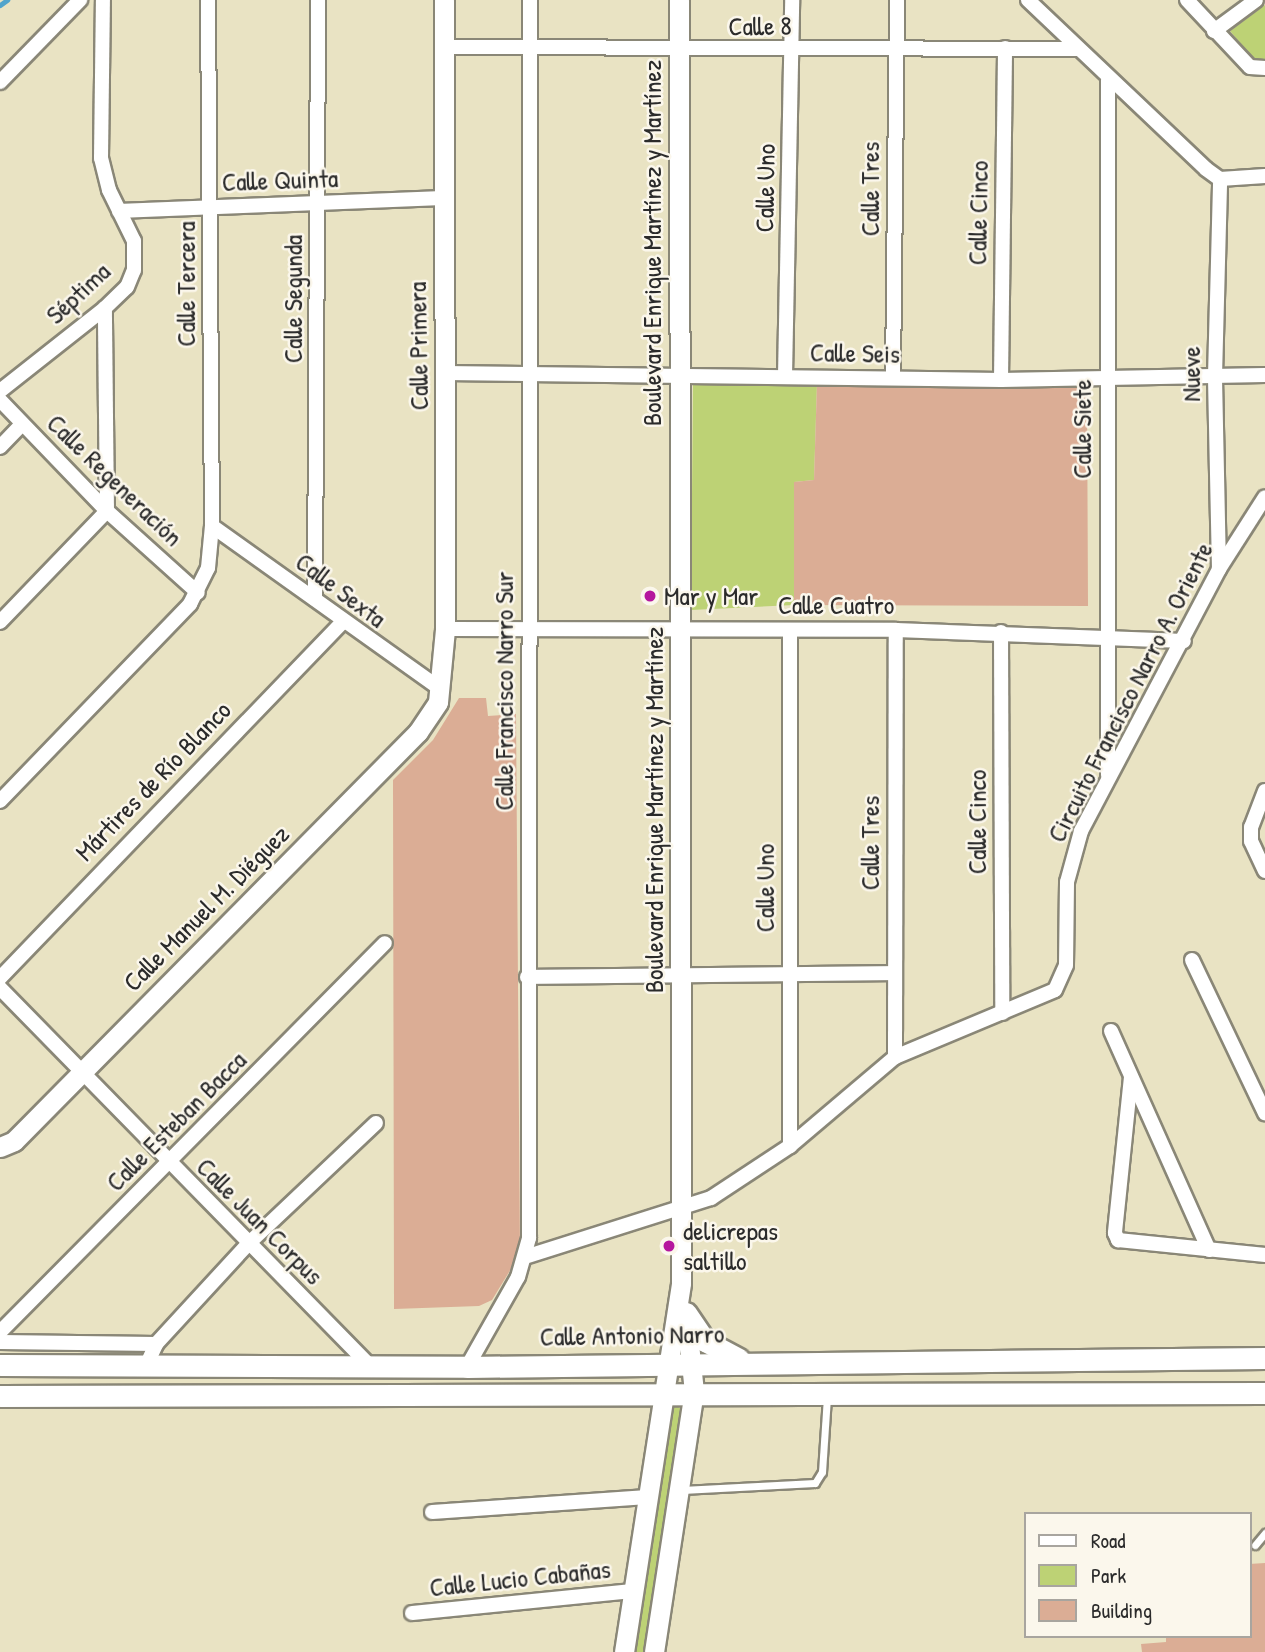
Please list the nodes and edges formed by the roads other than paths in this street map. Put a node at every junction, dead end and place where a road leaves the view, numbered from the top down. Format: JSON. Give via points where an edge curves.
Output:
{"nodes":[{"id":1,"x":80,"y":0,"type":"edge"},
{"id":2,"x":103,"y":0,"type":"edge"},
{"id":3,"x":208,"y":0,"type":"edge"},
{"id":4,"x":318,"y":0,"type":"edge"},
{"id":5,"x":444,"y":0,"type":"edge"},
{"id":6,"x":530,"y":0,"type":"edge"},
{"id":7,"x":679,"y":0,"type":"edge"},
{"id":8,"x":792,"y":0,"type":"edge"},
{"id":9,"x":897,"y":0,"type":"edge"},
{"id":10,"x":1028,"y":0,"type":"edge"},
{"id":11,"x":1187,"y":0,"type":"edge"},
{"id":12,"x":1256,"y":0,"type":"edge"},
{"id":13,"x":1214,"y":31,"type":"junction"},
{"id":14,"x":444,"y":47,"type":"junction"},
{"id":15,"x":530,"y":47,"type":"junction"},
{"id":16,"x":895,"y":48,"type":"junction"},
{"id":17,"x":1005,"y":48,"type":"junction"},
{"id":18,"x":1077,"y":49,"type":"junction"},
{"id":19,"x":792,"y":50,"type":"junction"},
{"id":20,"x":679,"y":51,"type":"junction"},
{"id":21,"x":1260,"y":69,"type":"edge"},
{"id":22,"x":1108,"y":80,"type":"junction"},
{"id":23,"x":0,"y":82,"type":"edge"},
{"id":24,"x":1265,"y":176,"type":"edge"},
{"id":25,"x":1220,"y":179,"type":"junction"},
{"id":26,"x":442,"y":198,"type":"junction"},
{"id":27,"x":318,"y":204,"type":"junction"},
{"id":28,"x":210,"y":207,"type":"junction"},
{"id":29,"x":120,"y":211,"type":"junction"},
{"id":30,"x":105,"y":308,"type":"junction"},
{"id":31,"x":445,"y":373,"type":"junction"},
{"id":32,"x":527,"y":373,"type":"junction"},
{"id":33,"x":678,"y":375,"type":"junction"},
{"id":34,"x":785,"y":376,"type":"junction"},
{"id":35,"x":1214,"y":376,"type":"junction"},
{"id":36,"x":1265,"y":376,"type":"edge"},
{"id":37,"x":893,"y":378,"type":"junction"},
{"id":38,"x":1107,"y":379,"type":"junction"},
{"id":39,"x":1001,"y":380,"type":"junction"},
{"id":40,"x":0,"y":391,"type":"edge"},
{"id":41,"x":0,"y":400,"type":"edge"},
{"id":42,"x":22,"y":424,"type":"junction"},
{"id":43,"x":0,"y":447,"type":"edge"},
{"id":44,"x":1265,"y":497,"type":"edge"},
{"id":45,"x":107,"y":511,"type":"junction"},
{"id":46,"x":212,"y":526,"type":"junction"},
{"id":47,"x":1219,"y":569,"type":"junction"},
{"id":48,"x":198,"y":593,"type":"junction"},
{"id":49,"x":315,"y":599,"type":"junction"},
{"id":50,"x":343,"y":621,"type":"junction"},
{"id":51,"x":0,"y":622,"type":"edge"},
{"id":52,"x":445,"y":629,"type":"junction"},
{"id":53,"x":530,"y":629,"type":"junction"},
{"id":54,"x":679,"y":629,"type":"junction"},
{"id":55,"x":790,"y":630,"type":"junction"},
{"id":56,"x":896,"y":630,"type":"junction"},
{"id":57,"x":1001,"y":632,"type":"junction"},
{"id":58,"x":1106,"y":636,"type":"junction"},
{"id":59,"x":1184,"y":641,"type":"junction"},
{"id":60,"x":442,"y":690,"type":"junction"},
{"id":61,"x":1108,"y":779,"type":"junction"},
{"id":62,"x":1265,"y":791,"type":"edge"},
{"id":63,"x":0,"y":801,"type":"edge"},
{"id":64,"x":1265,"y":871,"type":"edge"},
{"id":65,"x":385,"y":943,"type":"dead end"},
{"id":66,"x":1192,"y":960,"type":"dead end"},
{"id":67,"x":894,"y":973,"type":"junction"},
{"id":68,"x":681,"y":974,"type":"junction"},
{"id":69,"x":789,"y":974,"type":"junction"},
{"id":70,"x":527,"y":977,"type":"junction"},
{"id":71,"x":0,"y":978,"type":"edge"},
{"id":72,"x":0,"y":988,"type":"edge"},
{"id":73,"x":1002,"y":1013,"type":"junction"},
{"id":74,"x":1111,"y":1031,"type":"dead end"},
{"id":75,"x":895,"y":1057,"type":"junction"},
{"id":76,"x":79,"y":1073,"type":"junction"},
{"id":77,"x":1131,"y":1077,"type":"junction"},
{"id":78,"x":1261,"y":1095,"type":"edge"},
{"id":79,"x":1265,"y":1112,"type":"edge"},
{"id":80,"x":376,"y":1122,"type":"dead end"},
{"id":81,"x":7,"y":1144,"type":"edge"},
{"id":82,"x":790,"y":1146,"type":"junction"},
{"id":83,"x":0,"y":1158,"type":"edge"},
{"id":84,"x":168,"y":1164,"type":"junction"},
{"id":85,"x":682,"y":1209,"type":"junction"},
{"id":86,"x":248,"y":1244,"type":"junction"},
{"id":87,"x":1209,"y":1250,"type":"junction"},
{"id":88,"x":1265,"y":1255,"type":"edge"},
{"id":89,"x":528,"y":1256,"type":"junction"},
{"id":90,"x":681,"y":1283,"type":"junction"},
{"id":91,"x":686,"y":1313,"type":"junction"},
{"id":92,"x":0,"y":1332,"type":"edge"},
{"id":93,"x":0,"y":1342,"type":"edge"},
{"id":94,"x":156,"y":1344,"type":"junction"},
{"id":95,"x":1265,"y":1358,"type":"edge"},
{"id":96,"x":745,"y":1361,"type":"junction"},
{"id":97,"x":666,"y":1362,"type":"junction"},
{"id":98,"x":694,"y":1362,"type":"junction"},
{"id":99,"x":0,"y":1365,"type":"edge"},
{"id":100,"x":370,"y":1366,"type":"junction"},
{"id":101,"x":467,"y":1367,"type":"junction"},
{"id":102,"x":145,"y":1368,"type":"junction"},
{"id":103,"x":662,"y":1392,"type":"junction"},
{"id":104,"x":694,"y":1392,"type":"junction"},
{"id":105,"x":827,"y":1392,"type":"junction"},
{"id":106,"x":1265,"y":1393,"type":"edge"},
{"id":107,"x":0,"y":1396,"type":"edge"},
{"id":108,"x":680,"y":1490,"type":"junction"},
{"id":109,"x":647,"y":1497,"type":"junction"},
{"id":110,"x":432,"y":1512,"type":"dead end"},
{"id":111,"x":1265,"y":1533,"type":"edge"},
{"id":112,"x":1255,"y":1545,"type":"dead end"},
{"id":113,"x":633,"y":1591,"type":"junction"},
{"id":114,"x":412,"y":1613,"type":"dead end"},
{"id":115,"x":624,"y":1652,"type":"edge"},
{"id":116,"x":654,"y":1652,"type":"edge"}],
"edges":[{"from":1,"to":23,"type":"street"},
{"from":2,"to":29,"type":"street","name":"Séptima","via":[[101,158]]},
{"from":3,"to":28,"type":"street","name":"Calle Tercera"},
{"from":4,"to":27,"type":"street","name":"Calle Segunda"},
{"from":5,"to":14,"type":"street","name":"Calle Primera"},
{"from":6,"to":15,"type":"street","name":"Calle Francisco Narro Sur"},
{"from":7,"to":20,"type":"street","name":"Boulevard Enrique Martínez y Martínez"},
{"from":8,"to":19,"type":"street","name":"Calle Uno"},
{"from":9,"to":16,"type":"street","name":"Calle Tres"},
{"from":10,"to":18,"type":"street"},
{"from":11,"to":13,"type":"street"},
{"from":12,"to":13,"type":"street"},
{"from":13,"to":21,"type":"street"},
{"from":14,"to":15,"type":"street","name":"Calle 8"},
{"from":14,"to":26,"type":"street","name":"Calle Primera"},
{"from":15,"to":20,"type":"street","name":"Calle 8"},
{"from":15,"to":32,"type":"street","name":"Calle Francisco Narro Sur"},
{"from":16,"to":17,"type":"street","name":"Calle 8"},
{"from":16,"to":19,"type":"street","name":"Calle 8"},
{"from":16,"to":37,"type":"street","name":"Calle Tres"},
{"from":17,"to":18,"type":"street","name":"Calle 8"},
{"from":17,"to":39,"type":"street","name":"Calle Cinco"},
{"from":18,"to":22,"type":"street"},
{"from":19,"to":20,"type":"street","name":"Calle 8"},
{"from":19,"to":34,"type":"street","name":"Calle Uno"},
{"from":20,"to":33,"type":"street","name":"Boulevard Enrique Martínez y Martínez"},
{"from":22,"to":25,"type":"street"},
{"from":22,"to":38,"type":"street","name":"Calle Siete"},
{"from":24,"to":25,"type":"street"},
{"from":25,"to":35,"type":"street","name":"Nueve"},
{"from":26,"to":27,"type":"street","name":"Calle Quinta"},
{"from":26,"to":31,"type":"street","name":"Calle Primera"},
{"from":27,"to":28,"type":"street","name":"Calle Quinta"},
{"from":27,"to":49,"type":"street","name":"Calle Segunda"},
{"from":28,"to":29,"type":"street","name":"Calle Quinta"},
{"from":28,"to":46,"type":"street","name":"Calle Tercera"},
{"from":29,"to":30,"type":"street","name":"Séptima","via":[[134,241],[134,270],[127,287]]},
{"from":30,"to":40,"type":"street","name":"Séptima"},
{"from":30,"to":45,"type":"street"},
{"from":31,"to":32,"type":"street","name":"Calle Seis"},
{"from":31,"to":52,"type":"street","name":"Calle Primera"},
{"from":32,"to":33,"type":"street","name":"Calle Seis"},
{"from":32,"to":53,"type":"street","name":"Calle Francisco Narro Sur"},
{"from":33,"to":34,"type":"street","name":"Calle Seis"},
{"from":33,"to":54,"type":"street","name":"Boulevard Enrique Martínez y Martínez"},
{"from":34,"to":37,"type":"street","name":"Calle Seis"},
{"from":35,"to":36,"type":"street","name":"Calle Seis"},
{"from":35,"to":38,"type":"street","name":"Calle Seis"},
{"from":35,"to":47,"type":"street","name":"Nueve"},
{"from":37,"to":39,"type":"street","name":"Calle Seis"},
{"from":38,"to":39,"type":"street","name":"Calle Seis"},
{"from":38,"to":58,"type":"street","name":"Calle Siete"},
{"from":41,"to":42,"type":"street","name":"Calle Regeneración"},
{"from":42,"to":43,"type":"street"},
{"from":42,"to":45,"type":"street","name":"Calle Regeneración"},
{"from":44,"to":47,"type":"street","name":"Circuito Francisco Narro A. Oriente"},
{"from":45,"to":48,"type":"street","name":"Calle Regeneración"},
{"from":45,"to":51,"type":"street"},
{"from":46,"to":48,"type":"street","name":"Calle Tercera","via":[[208,568]]},
{"from":46,"to":49,"type":"street","name":"Calle Sexta"},
{"from":47,"to":59,"type":"street","name":"Circuito Francisco Narro A. Oriente"},
{"from":48,"to":63,"type":"street"},
{"from":49,"to":50,"type":"street","name":"Calle Sexta"},
{"from":50,"to":60,"type":"street","name":"Calle Sexta"},
{"from":50,"to":71,"type":"street","name":"Mártires de Río Blanco"},
{"from":52,"to":53,"type":"street","name":"Calle Cuatro"},
{"from":52,"to":60,"type":"street","name":"Calle Primera"},
{"from":53,"to":54,"type":"street","name":"Calle Cuatro"},
{"from":53,"to":70,"type":"street","name":"Calle Francisco Narro Sur"},
{"from":54,"to":55,"type":"street","name":"Calle Cuatro"},
{"from":54,"to":68,"type":"street","name":"Boulevard Enrique Martínez y Martínez"},
{"from":55,"to":56,"type":"street","name":"Calle Cuatro"},
{"from":55,"to":69,"type":"street","name":"Calle Uno"},
{"from":56,"to":57,"type":"street","name":"Calle Cuatro"},
{"from":56,"to":67,"type":"street","name":"Calle Tres"},
{"from":57,"to":58,"type":"street","name":"Calle Cuatro"},
{"from":57,"to":73,"type":"street","name":"Calle Cinco"},
{"from":58,"to":59,"type":"street","name":"Calle Cuatro"},
{"from":58,"to":61,"type":"street","name":"Calle Siete"},
{"from":59,"to":61,"type":"street","name":"Circuito Francisco Narro A. Oriente"},
{"from":60,"to":76,"type":"street","name":"Calle Manuel M. Diéguez","via":[[418,732]]},
{"from":61,"to":73,"type":"street","name":"Circuito Francisco Narro A. Oriente","via":[[1072,856],[1063,979],[1047,996]]},
{"from":62,"to":64,"type":"street","via":[[1251,827],[1251,841]]},
{"from":65,"to":84,"type":"street","name":"Calle Esteban Bacca"},
{"from":66,"to":78,"type":"street"},
{"from":67,"to":69,"type":"street"},
{"from":67,"to":75,"type":"street","name":"Calle Tres"},
{"from":68,"to":69,"type":"street"},
{"from":68,"to":70,"type":"street"},
{"from":68,"to":85,"type":"street","name":"Boulevard Enrique Martínez y Martínez"},
{"from":69,"to":82,"type":"street","name":"Calle Uno"},
{"from":70,"to":89,"type":"street","name":"Calle Francisco Narro Sur"},
{"from":72,"to":76,"type":"street","name":"Calle Juan Corpus"},
{"from":73,"to":75,"type":"street","name":"Circuito Francisco Narro A. Oriente"},
{"from":74,"to":77,"type":"street"},
{"from":75,"to":82,"type":"street","name":"Circuito Francisco Narro A. Oriente"},
{"from":76,"to":81,"type":"street","name":"Calle Manuel M. Diéguez"},
{"from":76,"to":84,"type":"street","name":"Calle Juan Corpus"},
{"from":77,"to":87,"type":"street"},
{"from":77,"to":87,"type":"street","via":[[1115,1233],[1118,1240]]},
{"from":78,"to":79,"type":"street"},
{"from":80,"to":86,"type":"street"},
{"from":81,"to":83,"type":"street","name":"Calle Manuel M. Diéguez"},
{"from":82,"to":85,"type":"street","name":"Circuito Francisco Narro A. Oriente","via":[[736,1185]]},
{"from":84,"to":86,"type":"street","name":"Calle Juan Corpus"},
{"from":84,"to":92,"type":"street","name":"Calle Esteban Bacca"},
{"from":85,"to":89,"type":"street","name":"Circuito Francisco Narro A. Oriente"},
{"from":85,"to":90,"type":"street","name":"Boulevard Enrique Martínez y Martínez"},
{"from":86,"to":94,"type":"street"},
{"from":86,"to":100,"type":"street","name":"Calle Juan Corpus"},
{"from":87,"to":88,"type":"street"},
{"from":89,"to":101,"type":"street","name":"Calle Francisco Narro Sur"},
{"from":90,"to":91,"type":"street","name":"Boulevard Enrique Martínez y Martínez"},
{"from":90,"to":97,"type":"street","name":"Boulevard Enrique Martínez y Martínez"},
{"from":91,"to":96,"type":"main road","via":[[705,1341]]},
{"from":91,"to":98,"type":"street","name":"Boulevard Enrique Martínez y Martínez"},
{"from":93,"to":94,"type":"street"},
{"from":94,"to":102,"type":"street"},
{"from":95,"to":96,"type":"main road","name":"Calle Antonio Narro"},
{"from":96,"to":98,"type":"main road","name":"Calle Antonio Narro"},
{"from":97,"to":98,"type":"main road","name":"Calle Antonio Narro"},
{"from":97,"to":101,"type":"main road","name":"Calle Antonio Narro"},
{"from":97,"to":103,"type":"street","name":"Boulevard Enrique Martínez y Martínez"},
{"from":98,"to":104,"type":"street","name":"Boulevard Enrique Martínez y Martínez"},
{"from":99,"to":102,"type":"main road","name":"Calle Antonio Narro"},
{"from":100,"to":101,"type":"main road","name":"Calle Antonio Narro"},
{"from":100,"to":102,"type":"main road","name":"Calle Antonio Narro"},
{"from":103,"to":104,"type":"main road"},
{"from":103,"to":107,"type":"main road"},
{"from":103,"to":109,"type":"street","name":"Boulevard Enrique Martínez y Martínez"},
{"from":104,"to":105,"type":"main road"},
{"from":104,"to":108,"type":"street","name":"Boulevard Enrique Martínez y Martínez"},
{"from":105,"to":106,"type":"main road"},
{"from":105,"to":108,"type":"lane","via":[[822,1472],[815,1483]]},
{"from":108,"to":116,"type":"street","name":"Boulevard Enrique Martínez y Martínez"},
{"from":109,"to":110,"type":"street"},
{"from":109,"to":113,"type":"street","name":"Boulevard Enrique Martínez y Martínez"},
{"from":111,"to":112,"type":"lane"},
{"from":113,"to":114,"type":"street","name":"Calle Lucio Cabañas"},
{"from":113,"to":115,"type":"street","name":"Boulevard Enrique Martínez y Martínez"}]}
